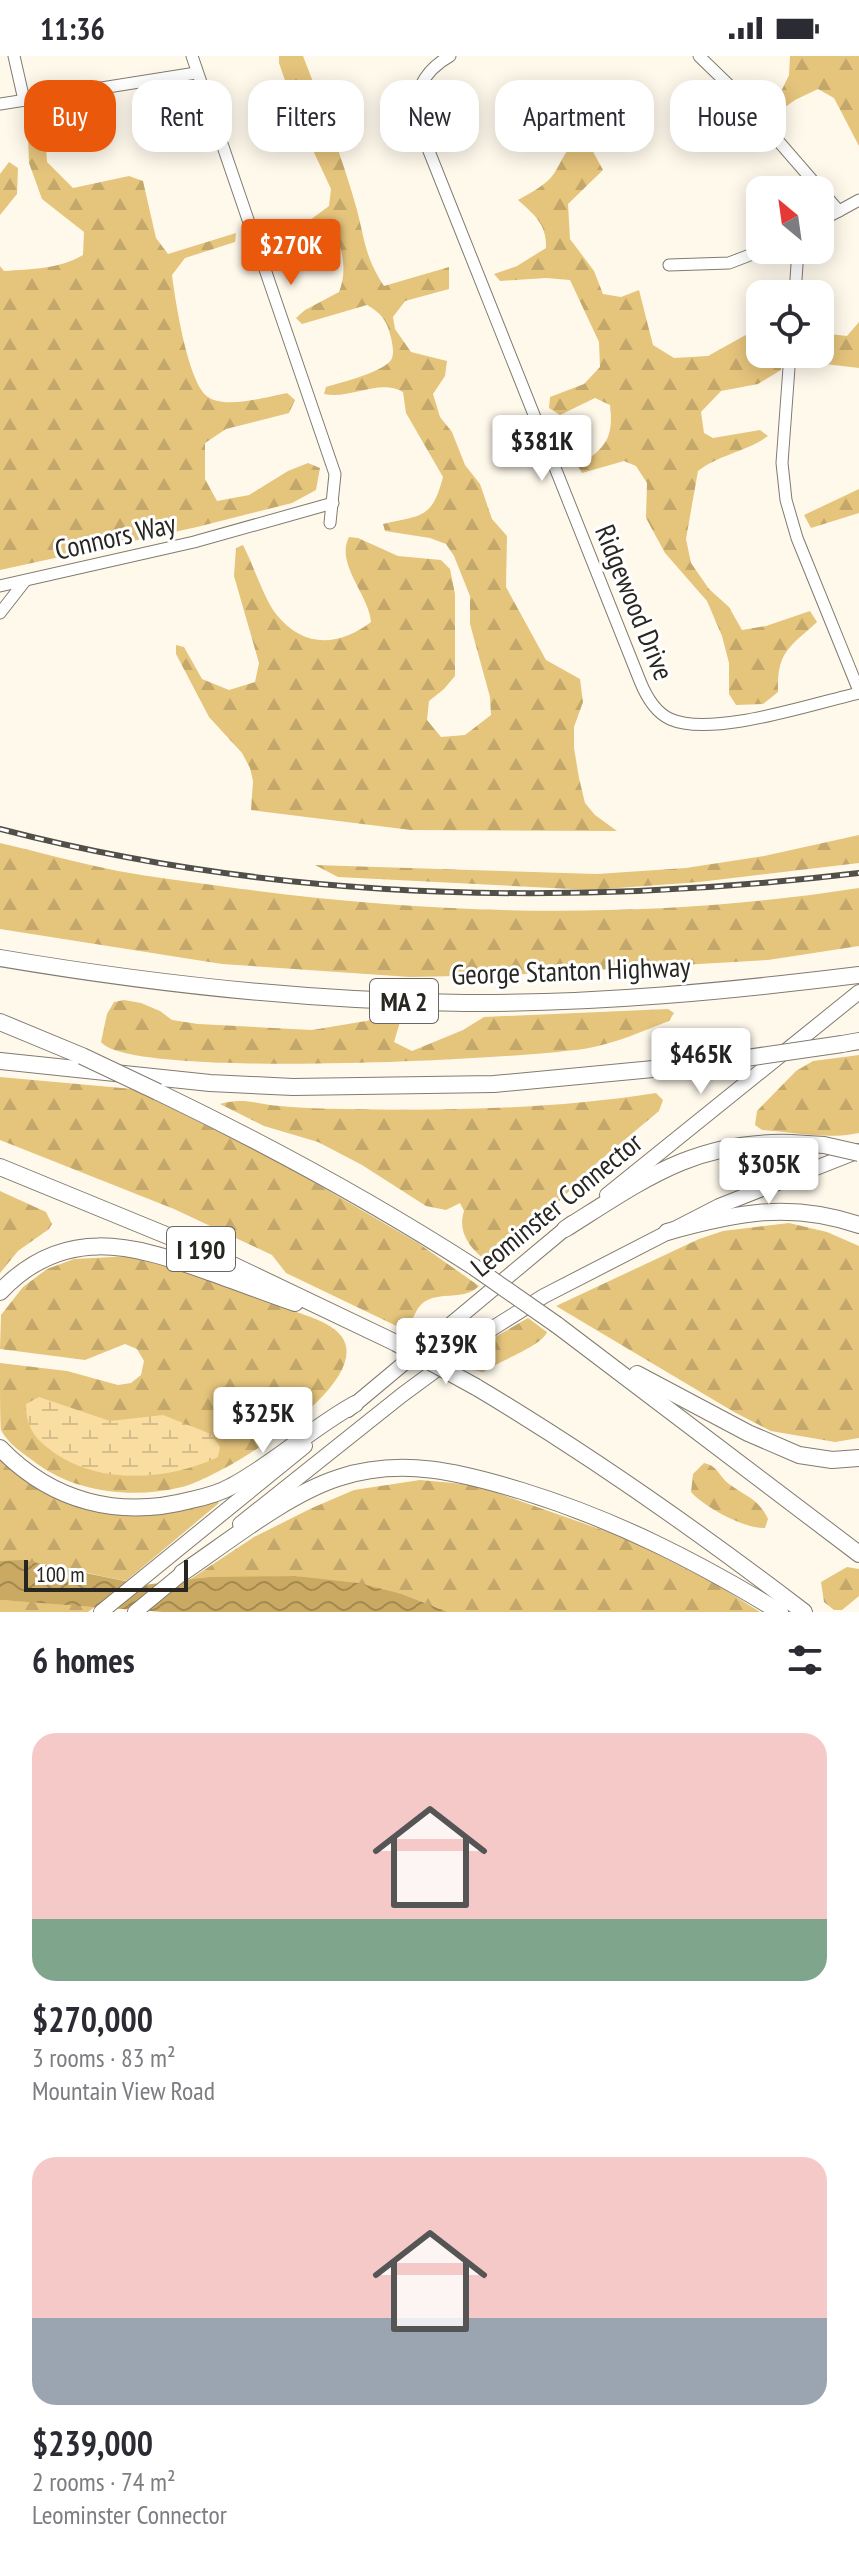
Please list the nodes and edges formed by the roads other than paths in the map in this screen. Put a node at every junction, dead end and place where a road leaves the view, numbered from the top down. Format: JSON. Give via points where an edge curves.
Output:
{"nodes":[{"id":1,"x":14,"y":56,"type":"edge"},
{"id":2,"x":192,"y":56,"type":"edge"},
{"id":3,"x":450,"y":56,"type":"edge"},
{"id":4,"x":699,"y":56,"type":"edge"},
{"id":5,"x":196,"y":73,"type":"junction"},
{"id":6,"x":116,"y":86,"type":"edge"},
{"id":7,"x":24,"y":100,"type":"joint"},
{"id":8,"x":0,"y":104,"type":"edge"},
{"id":9,"x":859,"y":200,"type":"edge"},
{"id":10,"x":839,"y":211,"type":"junction"},
{"id":11,"x":834,"y":214,"type":"edge"},
{"id":12,"x":746,"y":256,"type":"edge"},
{"id":13,"x":669,"y":265,"type":"dead end"},
{"id":14,"x":789,"y":368,"type":"edge"},
{"id":15,"x":333,"y":503,"type":"junction"},
{"id":16,"x":330,"y":523,"type":"dead end"},
{"id":17,"x":25,"y":581,"type":"junction"},
{"id":18,"x":0,"y":586,"type":"edge"},
{"id":19,"x":0,"y":613,"type":"edge"},
{"id":20,"x":859,"y":692,"type":"edge"},
{"id":21,"x":0,"y":958,"type":"edge"},
{"id":22,"x":859,"y":975,"type":"edge"},
{"id":23,"x":859,"y":992,"type":"edge"},
{"id":24,"x":0,"y":1022,"type":"edge"},
{"id":25,"x":850,"y":1042,"type":"edge"},
{"id":26,"x":0,"y":1061,"type":"edge"},
{"id":27,"x":859,"y":1152,"type":"edge"},
{"id":28,"x":0,"y":1167,"type":"edge"},
{"id":29,"x":859,"y":1225,"type":"edge"},
{"id":30,"x":565,"y":1229,"type":"junction"},
{"id":31,"x":667,"y":1232,"type":"junction"},
{"id":32,"x":0,"y":1292,"type":"edge"},
{"id":33,"x":375,"y":1333,"type":"junction"},
{"id":34,"x":582,"y":1344,"type":"junction"},
{"id":35,"x":355,"y":1404,"type":"junction"},
{"id":36,"x":0,"y":1448,"type":"edge"},
{"id":37,"x":859,"y":1458,"type":"edge"},
{"id":38,"x":228,"y":1539,"type":"junction"},
{"id":39,"x":859,"y":1554,"type":"edge"},
{"id":40,"x":182,"y":1573,"type":"joint"},
{"id":41,"x":101,"y":1612,"type":"edge"},
{"id":42,"x":135,"y":1612,"type":"edge"},
{"id":43,"x":780,"y":1612,"type":"edge"},
{"id":44,"x":804,"y":1612,"type":"edge"}],
"edges":[{"from":1,"to":7,"type":"street"},
{"from":2,"to":5,"type":"street"},
{"from":3,"to":20,"type":"street","name":"Ridgewood Drive","via":[[421,83],[416,101],[419,126],[650,701],[670,719],[708,725]]},
{"from":4,"to":10,"type":"street"},
{"from":5,"to":6,"type":"street"},
{"from":5,"to":15,"type":"street","via":[[335,474]]},
{"from":7,"to":8,"type":"street"},
{"from":9,"to":10,"type":"street"},
{"from":10,"to":11,"type":"street"},
{"from":12,"to":13,"type":"street","via":[[729,263]]},
{"from":14,"to":20,"type":"street","via":[[782,463],[786,500]]},
{"from":15,"to":16,"type":"street"},
{"from":15,"to":17,"type":"street","name":"Connors Way"},
{"from":17,"to":18,"type":"street","name":"Connors Way"},
{"from":17,"to":19,"type":"street","name":"Connors Way"},
{"from":21,"to":22,"type":"highway","name":"George Stanton Highway","number":"MA 2","via":[[215,990],[466,1003],[651,995]]},
{"from":23,"to":30,"type":"main road","name":"Leominster Connector"},
{"from":24,"to":34,"type":"highway","bridge":true,"via":[[158,1092],[298,1164],[474,1267]]},
{"from":25,"to":26,"type":"highway","bridge":true,"via":[[706,1064],[494,1084],[293,1087]]},
{"from":27,"to":30,"type":"highway","bridge":true,"via":[[791,1143],[723,1148],[646,1178]]},
{"from":27,"to":31,"type":"main road"},
{"from":28,"to":33,"type":"highway","number":"I 190","via":[[195,1247]]},
{"from":29,"to":31,"type":"highway","via":[[821,1215],[768,1211]]},
{"from":30,"to":35,"type":"main road","name":"Leominster Connector"},
{"from":31,"to":38,"type":"main road","via":[[493,1328],[402,1395]]},
{"from":32,"to":33,"type":"highway","via":[[53,1253],[89,1246],[132,1248]]},
{"from":33,"to":44,"type":"highway","number":"I 190","bridge":true,"via":[[549,1430],[684,1521]]},
{"from":34,"to":37,"type":"highway","via":[[778,1447],[815,1459]]},
{"from":34,"to":39,"type":"highway"},
{"from":35,"to":36,"type":"highway","via":[[230,1488],[178,1504],[145,1508],[73,1498],[31,1477]]},
{"from":35,"to":41,"type":"main road","name":"Leominster Connector"},
{"from":38,"to":40,"type":"highway"},
{"from":38,"to":43,"type":"highway","via":[[340,1477],[388,1467],[436,1468],[607,1519]]},
{"from":40,"to":42,"type":"main road"}]}
